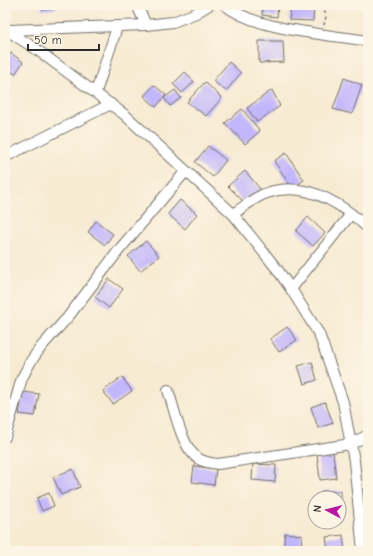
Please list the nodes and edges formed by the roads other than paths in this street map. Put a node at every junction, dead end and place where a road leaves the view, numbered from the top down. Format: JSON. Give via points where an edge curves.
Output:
{"nodes":[{"id":1,"x":138,"y":5,"type":"edge"},
{"id":2,"x":208,"y":5,"type":"edge"},
{"id":3,"x":225,"y":5,"type":"edge"},
{"id":4,"x":146,"y":25,"type":"junction"},
{"id":5,"x":117,"y":26,"type":"junction"},
{"id":6,"x":7,"y":30,"type":"edge"},
{"id":7,"x":368,"y":41,"type":"edge"},
{"id":8,"x":96,"y":92,"type":"junction"},
{"id":9,"x":111,"y":104,"type":"junction"},
{"id":10,"x":5,"y":157,"type":"edge"},
{"id":11,"x":185,"y":172,"type":"junction"},
{"id":12,"x":233,"y":214,"type":"junction"},
{"id":13,"x":351,"y":214,"type":"junction"},
{"id":14,"x":368,"y":228,"type":"edge"},
{"id":15,"x":291,"y":289,"type":"junction"},
{"id":16,"x":168,"y":390,"type":"dead end"},
{"id":17,"x":368,"y":435,"type":"edge"},
{"id":18,"x":5,"y":437,"type":"edge"},
{"id":19,"x":351,"y":444,"type":"junction"},
{"id":20,"x":363,"y":551,"type":"edge"}],
"edges":[{"from":1,"to":4,"type":"street"},
{"from":2,"to":4,"type":"street","via":[[173,22]]},
{"from":3,"to":7,"type":"street","via":[[254,20],[322,35]]},
{"from":4,"to":5,"type":"street"},
{"from":5,"to":6,"type":"street"},
{"from":5,"to":8,"type":"street"},
{"from":6,"to":8,"type":"street"},
{"from":8,"to":9,"type":"street"},
{"from":9,"to":10,"type":"street"},
{"from":9,"to":11,"type":"street"},
{"from":11,"to":12,"type":"street"},
{"from":11,"to":18,"type":"street","via":[[31,361],[22,378]]},
{"from":12,"to":13,"type":"street","via":[[267,193],[288,190],[318,194]]},
{"from":12,"to":15,"type":"street"},
{"from":13,"to":14,"type":"street"},
{"from":13,"to":15,"type":"street"},
{"from":15,"to":19,"type":"street","via":[[319,334],[343,402]]},
{"from":16,"to":19,"type":"street","via":[[187,447],[195,457],[206,462],[218,464]]},
{"from":17,"to":19,"type":"street"},
{"from":19,"to":20,"type":"street"}]}
